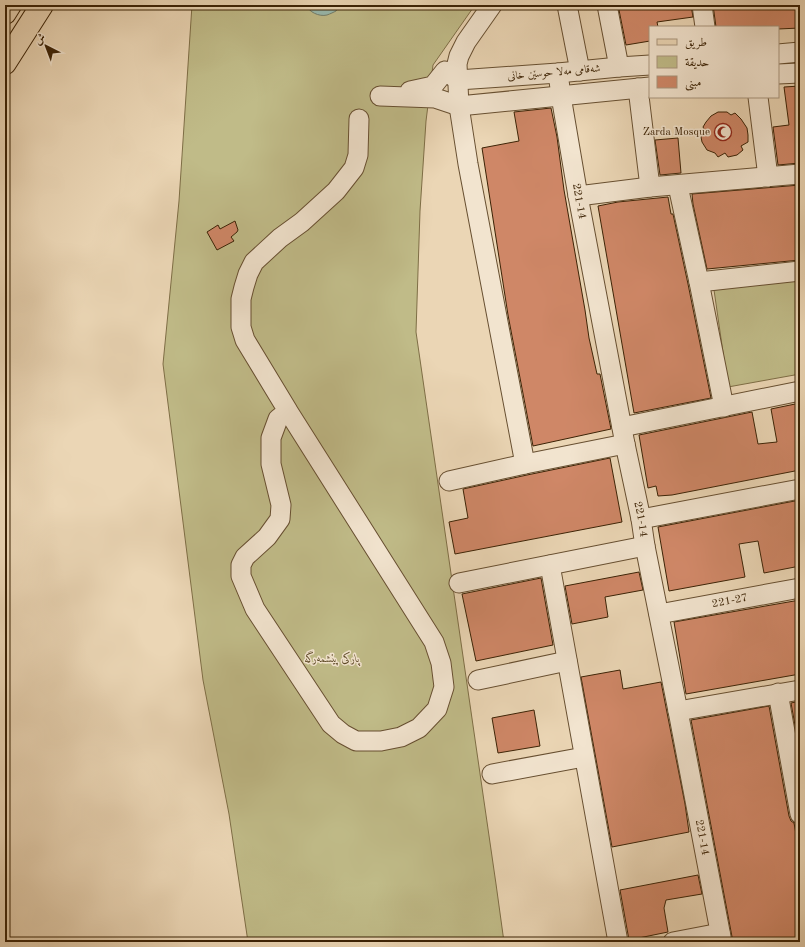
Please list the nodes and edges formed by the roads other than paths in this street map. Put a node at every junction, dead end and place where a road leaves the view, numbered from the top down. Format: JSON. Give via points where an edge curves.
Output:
{"nodes":[{"id":1,"x":10,"y":5,"type":"edge"},
{"id":2,"x":42,"y":5,"type":"edge"},
{"id":3,"x":492,"y":5,"type":"edge"},
{"id":4,"x":566,"y":5,"type":"edge"},
{"id":5,"x":607,"y":5,"type":"edge"},
{"id":6,"x":702,"y":5,"type":"edge"},
{"id":7,"x":5,"y":13,"type":"edge"},
{"id":8,"x":705,"y":26,"type":"edge"},
{"id":9,"x":800,"y":52,"type":"edge"},
{"id":10,"x":779,"y":54,"type":"edge"},
{"id":11,"x":5,"y":63,"type":"edge"},
{"id":12,"x":649,"y":65,"type":"edge"},
{"id":13,"x":619,"y":67,"type":"junction"},
{"id":14,"x":580,"y":71,"type":"junction"},
{"id":15,"x":558,"y":73,"type":"junction"},
{"id":16,"x":800,"y":73,"type":"edge"},
{"id":17,"x":779,"y":74,"type":"edge"},
{"id":18,"x":458,"y":80,"type":"junction"},
{"id":19,"x":644,"y":87,"type":"edge"},
{"id":20,"x":561,"y":96,"type":"junction"},
{"id":21,"x":758,"y":98,"type":"edge"},
{"id":22,"x":459,"y":106,"type":"junction"},
{"id":23,"x":359,"y":120,"type":"dead end"},
{"id":24,"x":800,"y":174,"type":"edge"},
{"id":25,"x":768,"y":177,"type":"junction"},
{"id":26,"x":678,"y":186,"type":"junction"},
{"id":27,"x":650,"y":187,"type":"junction"},
{"id":28,"x":578,"y":196,"type":"junction"},
{"id":29,"x":800,"y":271,"type":"edge"},
{"id":30,"x":699,"y":282,"type":"junction"},
{"id":31,"x":800,"y":391,"type":"edge"},
{"id":32,"x":724,"y":407,"type":"junction"},
{"id":33,"x":288,"y":411,"type":"junction"},
{"id":34,"x":624,"y":436,"type":"junction"},
{"id":35,"x":525,"y":464,"type":"junction"},
{"id":36,"x":449,"y":481,"type":"dead end"},
{"id":37,"x":800,"y":489,"type":"edge"},
{"id":38,"x":641,"y":519,"type":"junction"},
{"id":39,"x":645,"y":546,"type":"junction"},
{"id":40,"x":550,"y":565,"type":"junction"},
{"id":41,"x":459,"y":583,"type":"dead end"},
{"id":42,"x":800,"y":588,"type":"edge"},
{"id":43,"x":659,"y":614,"type":"junction"},
{"id":44,"x":567,"y":661,"type":"junction"},
{"id":45,"x":478,"y":680,"type":"dead end"},
{"id":46,"x":800,"y":690,"type":"edge"},
{"id":47,"x":778,"y":694,"type":"junction"},
{"id":48,"x":678,"y":712,"type":"junction"},
{"id":49,"x":584,"y":757,"type":"junction"},
{"id":50,"x":492,"y":774,"type":"dead end"},
{"id":51,"x":800,"y":814,"type":"edge"},
{"id":52,"x":721,"y":938,"type":"edge"},
{"id":53,"x":618,"y":942,"type":"edge"},
{"id":54,"x":673,"y":942,"type":"edge"}],
"edges":[{"from":1,"to":7,"type":"main road"},
{"from":2,"to":11,"type":"main road"},
{"from":3,"to":18,"type":"street","via":[[459,56]]},
{"from":4,"to":14,"type":"street"},
{"from":5,"to":13,"type":"street"},
{"from":6,"to":8,"type":"street"},
{"from":9,"to":10,"type":"street"},
{"from":12,"to":13,"type":"street","name":"شەقامی مەلا حوسێن خانی"},
{"from":13,"to":14,"type":"street","name":"شەقامی مەلا حوسێن خانی"},
{"from":14,"to":15,"type":"street","name":"شەقامی مەلا حوسێن خانی"},
{"from":15,"to":18,"type":"street","name":"شەقامی مەلا حوسێن خانی"},
{"from":15,"to":20,"type":"street","name":"221-14"},
{"from":16,"to":17,"type":"street"},
{"from":18,"to":22,"type":"street"},
{"from":18,"to":22,"type":"street","via":[[445,71],[433,86],[413,91],[380,93],[435,98]]},
{"from":19,"to":20,"type":"street","name":"شەقامی مەلا حوسێن خانی"},
{"from":19,"to":27,"type":"street"},
{"from":20,"to":22,"type":"street","name":"شەقامی مەلا حوسێن خانی"},
{"from":20,"to":28,"type":"street","name":"221-14"},
{"from":21,"to":25,"type":"street"},
{"from":22,"to":35,"type":"street"},
{"from":23,"to":33,"type":"street","via":[[358,155],[354,168],[336,192],[254,262],[241,299],[241,326],[245,340]]},
{"from":24,"to":25,"type":"street"},
{"from":25,"to":26,"type":"street"},
{"from":26,"to":27,"type":"street"},
{"from":26,"to":30,"type":"street"},
{"from":27,"to":28,"type":"street"},
{"from":28,"to":34,"type":"street","name":"221-14"},
{"from":29,"to":30,"type":"street"},
{"from":30,"to":32,"type":"street"},
{"from":31,"to":32,"type":"street"},
{"from":32,"to":34,"type":"street"},
{"from":33,"to":33,"type":"street","via":[[278,419],[271,438],[270,464],[280,505],[280,519],[267,537],[245,557],[241,565],[241,576],[255,608],[331,724],[342,734],[356,741],[382,741],[401,737],[419,728],[437,709],[444,687],[441,663],[434,642]]},
{"from":34,"to":35,"type":"street"},
{"from":34,"to":38,"type":"street","name":"221-14"},
{"from":35,"to":36,"type":"street"},
{"from":37,"to":38,"type":"street"},
{"from":38,"to":39,"type":"street","name":"221-14"},
{"from":39,"to":40,"type":"street"},
{"from":39,"to":43,"type":"street","name":"221-14"},
{"from":40,"to":41,"type":"street"},
{"from":40,"to":44,"type":"street"},
{"from":42,"to":43,"type":"street","name":"221-27"},
{"from":43,"to":48,"type":"street","name":"221-14"},
{"from":44,"to":45,"type":"street"},
{"from":44,"to":49,"type":"street"},
{"from":46,"to":47,"type":"street"},
{"from":47,"to":48,"type":"street"},
{"from":47,"to":51,"type":"street"},
{"from":48,"to":52,"type":"street","name":"221-14"},
{"from":49,"to":50,"type":"street"},
{"from":49,"to":53,"type":"street"},
{"from":52,"to":54,"type":"street"}]}
